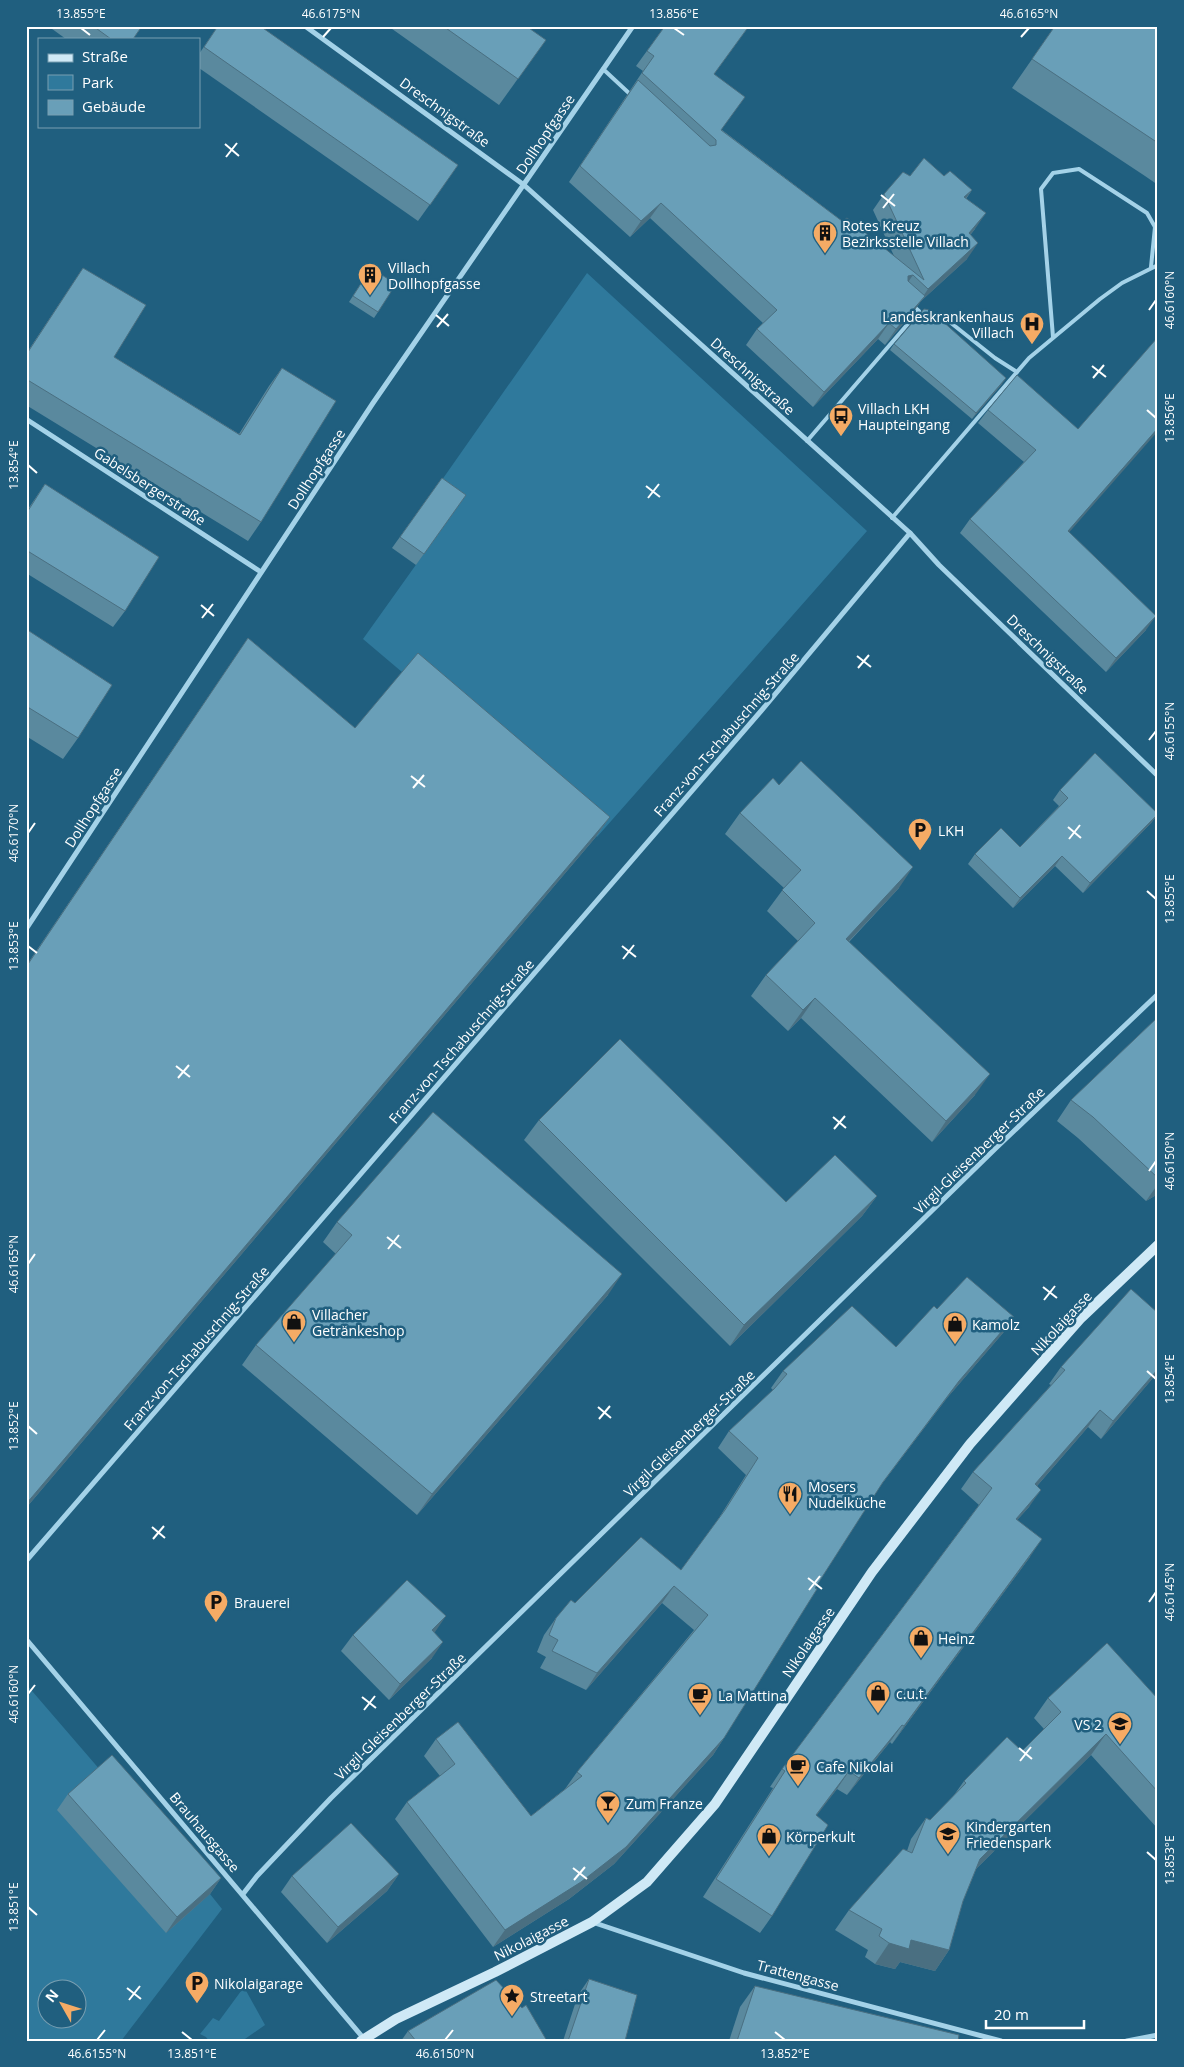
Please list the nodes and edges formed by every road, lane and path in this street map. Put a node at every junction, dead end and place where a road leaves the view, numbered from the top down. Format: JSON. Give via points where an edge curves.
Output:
{"nodes":[{"id":1,"x":305,"y":26,"type":"edge"},
{"id":2,"x":634,"y":26,"type":"edge"},
{"id":3,"x":604,"y":69,"type":"junction"},
{"id":4,"x":636,"y":99,"type":"edge"},
{"id":5,"x":524,"y":185,"type":"junction"},
{"id":6,"x":1158,"y":265,"type":"edge"},
{"id":7,"x":1151,"y":267,"type":"junction"},
{"id":8,"x":906,"y":300,"type":"edge"},
{"id":9,"x":919,"y":311,"type":"junction"},
{"id":10,"x":1053,"y":337,"type":"junction"},
{"id":11,"x":1017,"y":372,"type":"junction"},
{"id":12,"x":26,"y":419,"type":"edge"},
{"id":13,"x":807,"y":441,"type":"junction"},
{"id":14,"x":892,"y":518,"type":"junction"},
{"id":15,"x":910,"y":534,"type":"junction"},
{"id":16,"x":262,"y":572,"type":"junction"},
{"id":17,"x":1158,"y":776,"type":"edge"},
{"id":18,"x":26,"y":929,"type":"edge"},
{"id":19,"x":1158,"y":994,"type":"edge"},
{"id":20,"x":1158,"y":1245,"type":"edge"},
{"id":21,"x":26,"y":1561,"type":"edge"},
{"id":22,"x":26,"y":1640,"type":"edge"},
{"id":23,"x":242,"y":1894,"type":"junction"},
{"id":24,"x":592,"y":1922,"type":"junction"},
{"id":25,"x":1158,"y":2035,"type":"edge"},
{"id":26,"x":364,"y":2040,"type":"edge"},
{"id":27,"x":1000,"y":2041,"type":"edge"},
{"id":28,"x":1127,"y":2041,"type":"edge"}],
"edges":[{"from":1,"to":5,"type":"street","name":"Dreschnigstraße"},
{"from":2,"to":3,"type":"street","name":"Dollhopfgasse"},
{"from":3,"to":4,"type":"lane"},
{"from":3,"to":5,"type":"street","name":"Dollhopfgasse"},
{"from":5,"to":13,"type":"street","name":"Dreschnigstraße"},
{"from":5,"to":16,"type":"street","name":"Dollhopfgasse","via":[[373,403]]},
{"from":6,"to":7,"type":"lane"},
{"from":7,"to":10,"type":"lane","via":[[1100,299]]},
{"from":7,"to":10,"type":"lane","via":[[1155,227],[1147,213],[1079,169],[1053,173],[1041,189]]},
{"from":8,"to":9,"type":"lane"},
{"from":9,"to":11,"type":"lane","via":[[941,315]]},
{"from":9,"to":13,"type":"lane"},
{"from":10,"to":11,"type":"lane"},
{"from":11,"to":14,"type":"lane"},
{"from":12,"to":16,"type":"street","name":"Gabelsbergerstraße"},
{"from":13,"to":14,"type":"street","name":"Dreschnigstraße"},
{"from":14,"to":15,"type":"street","name":"Dreschnigstraße"},
{"from":15,"to":17,"type":"street","name":"Dreschnigstraße"},
{"from":15,"to":21,"type":"street","name":"Franz-von-Tschabuschnig-Straße","via":[[761,711]]},
{"from":16,"to":18,"type":"street","name":"Dollhopfgasse"},
{"from":19,"to":23,"type":"street","name":"Virgil-Gleisenberger-Straße","via":[[996,1148],[331,1798]]},
{"from":20,"to":24,"type":"street","name":"Nikolaigasse","via":[[1081,1318],[970,1444],[872,1572],[715,1804],[647,1882]]},
{"from":22,"to":23,"type":"street","name":"Brauhausgasse"},
{"from":23,"to":26,"type":"street","name":"Brauhausgasse"},
{"from":24,"to":26,"type":"street","name":"Nikolaigasse","via":[[396,2019]]},
{"from":24,"to":27,"type":"street","name":"Trattengasse","via":[[744,1973]]},
{"from":25,"to":28,"type":"street"}]}
